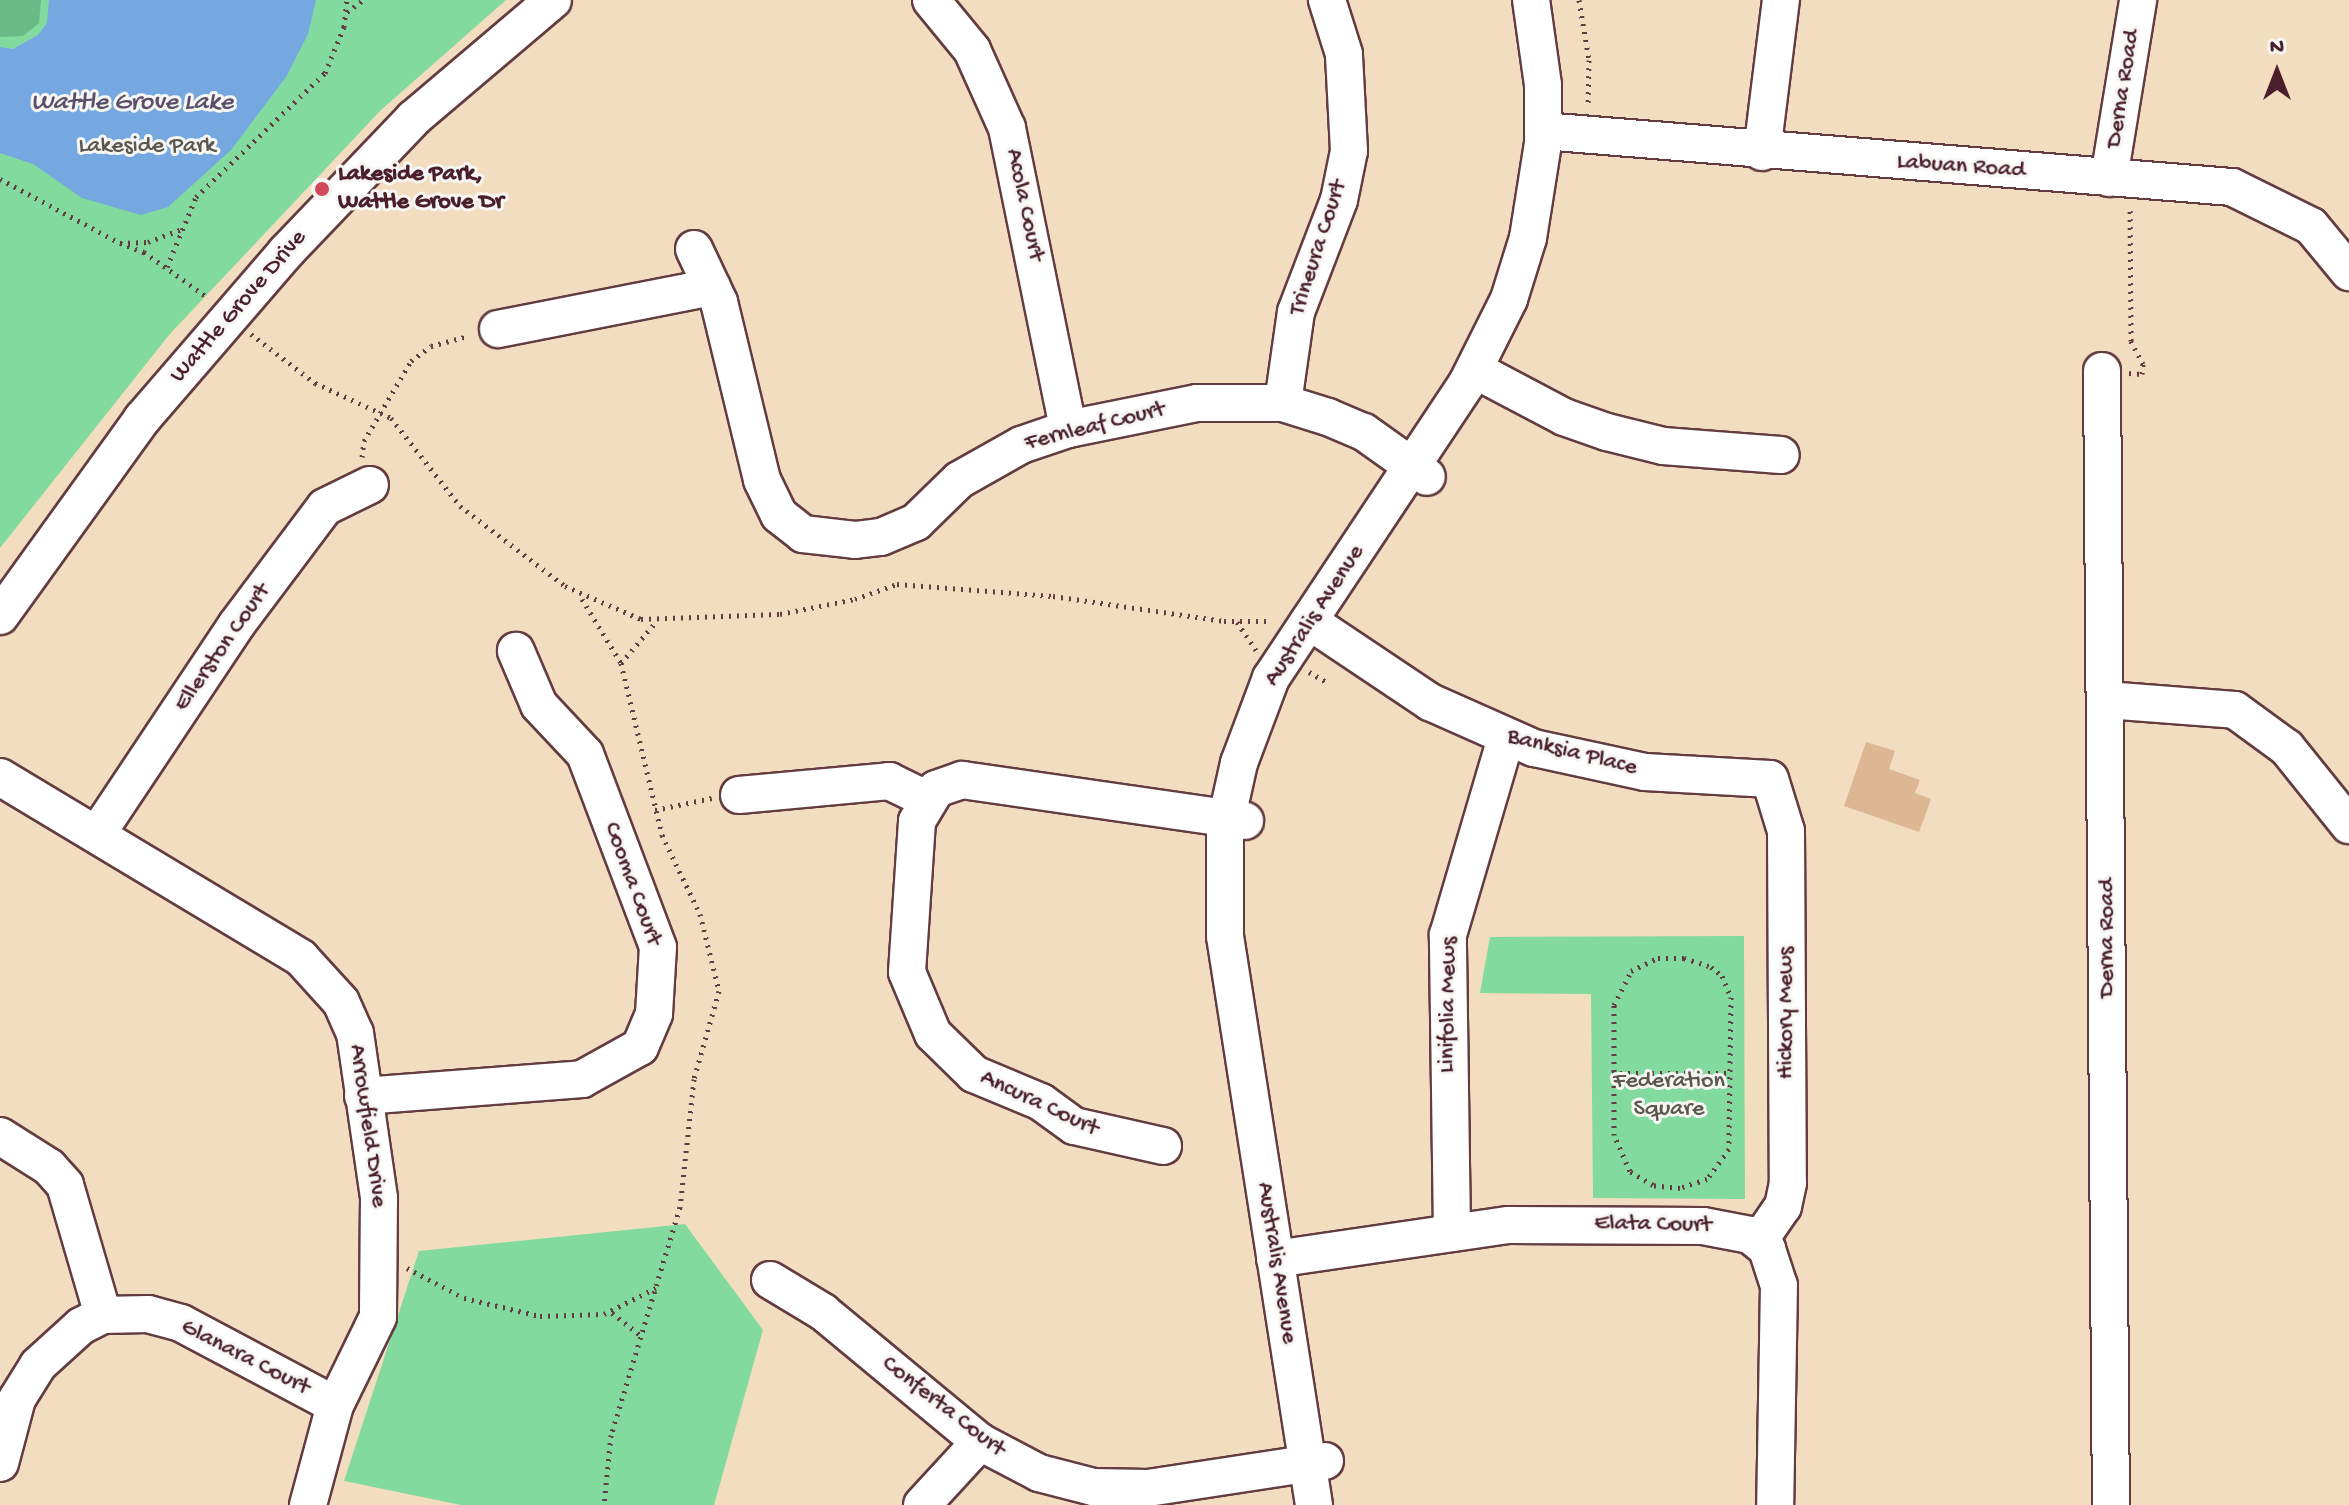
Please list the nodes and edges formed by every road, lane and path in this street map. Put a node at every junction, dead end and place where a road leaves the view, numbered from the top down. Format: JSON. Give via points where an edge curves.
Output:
{"nodes":[{"id":1,"x":347,"y":0,"type":"edge"},
{"id":2,"x":363,"y":0,"type":"edge"},
{"id":3,"x":553,"y":0,"type":"edge"},
{"id":4,"x":931,"y":0,"type":"edge"},
{"id":5,"x":1327,"y":0,"type":"edge"},
{"id":6,"x":1531,"y":0,"type":"edge"},
{"id":7,"x":1549,"y":0,"type":"edge"},
{"id":8,"x":1579,"y":0,"type":"edge"},
{"id":9,"x":1781,"y":0,"type":"edge"},
{"id":10,"x":2138,"y":0,"type":"edge"},
{"id":11,"x":346,"y":13,"type":"junction"},
{"id":12,"x":1564,"y":133,"type":"junction"},
{"id":13,"x":1762,"y":152,"type":"junction"},
{"id":14,"x":0,"y":179,"type":"edge"},
{"id":15,"x":2120,"y":179,"type":"junction"},
{"id":16,"x":183,"y":229,"type":"junction"},
{"id":17,"x":120,"y":243,"type":"junction"},
{"id":18,"x":694,"y":249,"type":"dead end"},
{"id":19,"x":167,"y":267,"type":"junction"},
{"id":20,"x":2349,"y":272,"type":"edge"},
{"id":21,"x":712,"y":287,"type":"junction"},
{"id":22,"x":210,"y":299,"type":"dead end"},
{"id":23,"x":498,"y":329,"type":"joint"},
{"id":24,"x":250,"y":334,"type":"dead end"},
{"id":25,"x":2102,"y":371,"type":"joint"},
{"id":26,"x":1483,"y":375,"type":"junction"},
{"id":27,"x":1283,"y":403,"type":"junction"},
{"id":28,"x":380,"y":412,"type":"junction"},
{"id":29,"x":1068,"y":429,"type":"junction"},
{"id":30,"x":1781,"y":455,"type":"dead end"},
{"id":31,"x":1420,"y":471,"type":"junction"},
{"id":32,"x":370,"y":485,"type":"joint"},
{"id":33,"x":0,"y":616,"type":"edge"},
{"id":34,"x":657,"y":621,"type":"junction"},
{"id":35,"x":1236,"y":622,"type":"junction"},
{"id":36,"x":1303,"y":624,"type":"junction"},
{"id":37,"x":1269,"y":633,"type":"dead end"},
{"id":38,"x":1261,"y":644,"type":"dead end"},
{"id":39,"x":516,"y":651,"type":"dead end"},
{"id":40,"x":621,"y":663,"type":"dead end"},
{"id":41,"x":2106,"y":700,"type":"junction"},
{"id":42,"x":1506,"y":738,"type":"junction"},
{"id":43,"x":0,"y":777,"type":"edge"},
{"id":44,"x":1770,"y":779,"type":"joint"},
{"id":45,"x":739,"y":795,"type":"joint"},
{"id":46,"x":926,"y":799,"type":"junction"},
{"id":47,"x":655,"y":810,"type":"dead end"},
{"id":48,"x":1236,"y":820,"type":"junction"},
{"id":49,"x":2349,"y":825,"type":"edge"},
{"id":50,"x":97,"y":834,"type":"junction"},
{"id":51,"x":1612,"y":1073,"type":"junction"},
{"id":52,"x":1731,"y":1073,"type":"junction"},
{"id":53,"x":363,"y":1096,"type":"junction"},
{"id":54,"x":0,"y":1136,"type":"edge"},
{"id":55,"x":1163,"y":1146,"type":"dead end"},
{"id":56,"x":1452,"y":1233,"type":"junction"},
{"id":57,"x":1759,"y":1241,"type":"junction"},
{"id":58,"x":381,"y":1256,"type":"junction"},
{"id":59,"x":1284,"y":1257,"type":"junction"},
{"id":60,"x":770,"y":1280,"type":"dead end"},
{"id":61,"x":657,"y":1287,"type":"dead end"},
{"id":62,"x":611,"y":1312,"type":"junction"},
{"id":63,"x":103,"y":1315,"type":"junction"},
{"id":64,"x":643,"y":1337,"type":"dead end"},
{"id":65,"x":335,"y":1405,"type":"junction"},
{"id":66,"x":2,"y":1442,"type":"edge"},
{"id":67,"x":980,"y":1442,"type":"junction"},
{"id":68,"x":1316,"y":1462,"type":"junction"},
{"id":69,"x":308,"y":1505,"type":"edge"},
{"id":70,"x":922,"y":1505,"type":"edge"},
{"id":71,"x":1314,"y":1505,"type":"edge"},
{"id":72,"x":1332,"y":1505,"type":"edge"},
{"id":73,"x":1775,"y":1505,"type":"edge"},
{"id":74,"x":2111,"y":1505,"type":"edge"}],
"edges":[{"from":1,"to":11,"type":"path"},
{"from":2,"to":11,"type":"path"},
{"from":3,"to":33,"type":"street","name":"Wattle Grove Drive","via":[[414,118],[286,252],[142,419]]},
{"from":4,"to":29,"type":"street","name":"Acola Court","via":[[972,50],[1007,128]]},
{"from":5,"to":27,"type":"street","name":"Trineura Court","via":[[1344,54],[1349,151],[1339,200],[1296,312]]},
{"from":6,"to":12,"type":"street","name":"Australis Avenue"},
{"from":7,"to":12,"type":"street","name":"Australis Avenue"},
{"from":8,"to":12,"type":"path","via":[[1589,73]]},
{"from":9,"to":13,"type":"street"},
{"from":10,"to":15,"type":"street","name":"Derna Road"},
{"from":11,"to":16,"type":"path","via":[[325,73],[206,185]]},
{"from":12,"to":13,"type":"street","name":"Labuan Road"},
{"from":12,"to":26,"type":"street","name":"Australis Avenue","via":[[1537,272]]},
{"from":13,"to":15,"type":"street","name":"Labuan Road"},
{"from":14,"to":17,"type":"path"},
{"from":15,"to":20,"type":"street","name":"Labuan Road","via":[[2232,187],[2311,226]]},
{"from":15,"to":25,"type":"path","via":[[2131,341],[2143,364],[2142,374]]},
{"from":16,"to":17,"type":"path","via":[[148,242]]},
{"from":16,"to":19,"type":"path"},
{"from":17,"to":19,"type":"path"},
{"from":18,"to":21,"type":"street","name":"Fernleaf Court"},
{"from":19,"to":22,"type":"path"},
{"from":21,"to":23,"type":"street"},
{"from":21,"to":29,"type":"street","name":"Fernleaf Court","via":[[762,480],[779,515],[803,534],[881,537],[916,522],[987,460]]},
{"from":23,"to":28,"type":"path","via":[[431,346],[411,361]]},
{"from":24,"to":28,"type":"path","via":[[315,383]]},
{"from":25,"to":41,"type":"street","name":"Derna Road"},
{"from":26,"to":30,"type":"street","via":[[1564,417],[1636,440]]},
{"from":26,"to":31,"type":"street","name":"Australis Avenue"},
{"from":27,"to":29,"type":"street","name":"Fernleaf Court","via":[[1197,403]]},
{"from":27,"to":31,"type":"street","name":"Fernleaf Court","via":[[1364,432]]},
{"from":28,"to":32,"type":"path","via":[[361,459]]},
{"from":28,"to":34,"type":"path","via":[[400,428],[438,483],[482,525],[582,598]]},
{"from":31,"to":36,"type":"street","name":"Australis Avenue"},
{"from":32,"to":50,"type":"street","name":"Ellerston Court","via":[[325,507],[237,624]]},
{"from":34,"to":35,"type":"path","via":[[820,608],[897,584],[1053,596]]},
{"from":34,"to":40,"type":"path"},
{"from":35,"to":36,"type":"path"},
{"from":35,"to":38,"type":"path","via":[[1256,651]]},
{"from":36,"to":37,"type":"path"},
{"from":36,"to":42,"type":"street","name":"Banksia Place","via":[[1430,702]]},
{"from":36,"to":48,"type":"street","name":"Australis Avenue","via":[[1264,693]]},
{"from":39,"to":53,"type":"street","name":"Cooma Court","via":[[539,705],[585,754],[658,947],[654,1014],[640,1047],[582,1079]]},
{"from":41,"to":49,"type":"street","via":[[2235,710],[2287,748]]},
{"from":41,"to":74,"type":"street","name":"Derna Road"},
{"from":42,"to":44,"type":"street","name":"Banksia Place","via":[[1645,772]]},
{"from":42,"to":56,"type":"street","name":"Linifolia Mews","via":[[1448,935]]},
{"from":43,"to":50,"type":"street","name":"Arrowfield Drive"},
{"from":44,"to":57,"type":"street","name":"Hickory Mews","via":[[1786,831],[1788,1183],[1783,1206]]},
{"from":45,"to":46,"type":"street","via":[[889,781]]},
{"from":45,"to":47,"type":"path"},
{"from":46,"to":48,"type":"street","via":[[949,782],[975,781]]},
{"from":46,"to":55,"type":"street","name":"Ancura Court","via":[[915,835],[906,961],[912,993],[933,1034],[974,1074],[1041,1102],[1074,1126]]},
{"from":48,"to":59,"type":"street","name":"Australis Avenue","via":[[1240,912]]},
{"from":50,"to":53,"type":"street","name":"Arrowfield Drive","via":[[301,958],[323,978],[355,1033]]},
{"from":51,"to":52,"type":"path"},
{"from":51,"to":52,"type":"path","via":[[1614,1135],[1621,1161],[1653,1185],[1680,1188],[1707,1179],[1729,1149]]},
{"from":51,"to":52,"type":"path","via":[[1612,1018],[1623,981],[1642,963],[1672,956],[1711,967],[1729,988]]},
{"from":53,"to":58,"type":"street","name":"Arrowfield Drive","via":[[379,1198]]},
{"from":54,"to":63,"type":"street","via":[[49,1167],[65,1185]]},
{"from":56,"to":57,"type":"street","name":"Elata Court","via":[[1534,1224],[1703,1226],[1739,1229]]},
{"from":56,"to":59,"type":"street","name":"Elata Court"},
{"from":57,"to":73,"type":"street","via":[[1774,1261],[1779,1285]]},
{"from":58,"to":62,"type":"path","via":[[464,1298],[513,1314],[584,1318]]},
{"from":58,"to":65,"type":"street","name":"Arrowfield Drive","via":[[378,1317]]},
{"from":59,"to":68,"type":"street","name":"Australis Avenue"},
{"from":60,"to":67,"type":"street","name":"Conferta Court","via":[[823,1312]]},
{"from":61,"to":62,"type":"path"},
{"from":62,"to":64,"type":"path"},
{"from":63,"to":65,"type":"street","name":"Glanara Court","via":[[148,1314],[181,1323]]},
{"from":63,"to":66,"type":"street","via":[[81,1326],[38,1365],[17,1399]]},
{"from":65,"to":69,"type":"street","name":"Arrowfield Drive"},
{"from":67,"to":68,"type":"street","name":"Conferta Court","via":[[1039,1473],[1107,1488],[1177,1484]]},
{"from":67,"to":70,"type":"street"},
{"from":68,"to":71,"type":"street","name":"Australis Avenue"},
{"from":68,"to":72,"type":"street","name":"Australis Avenue"}]}
